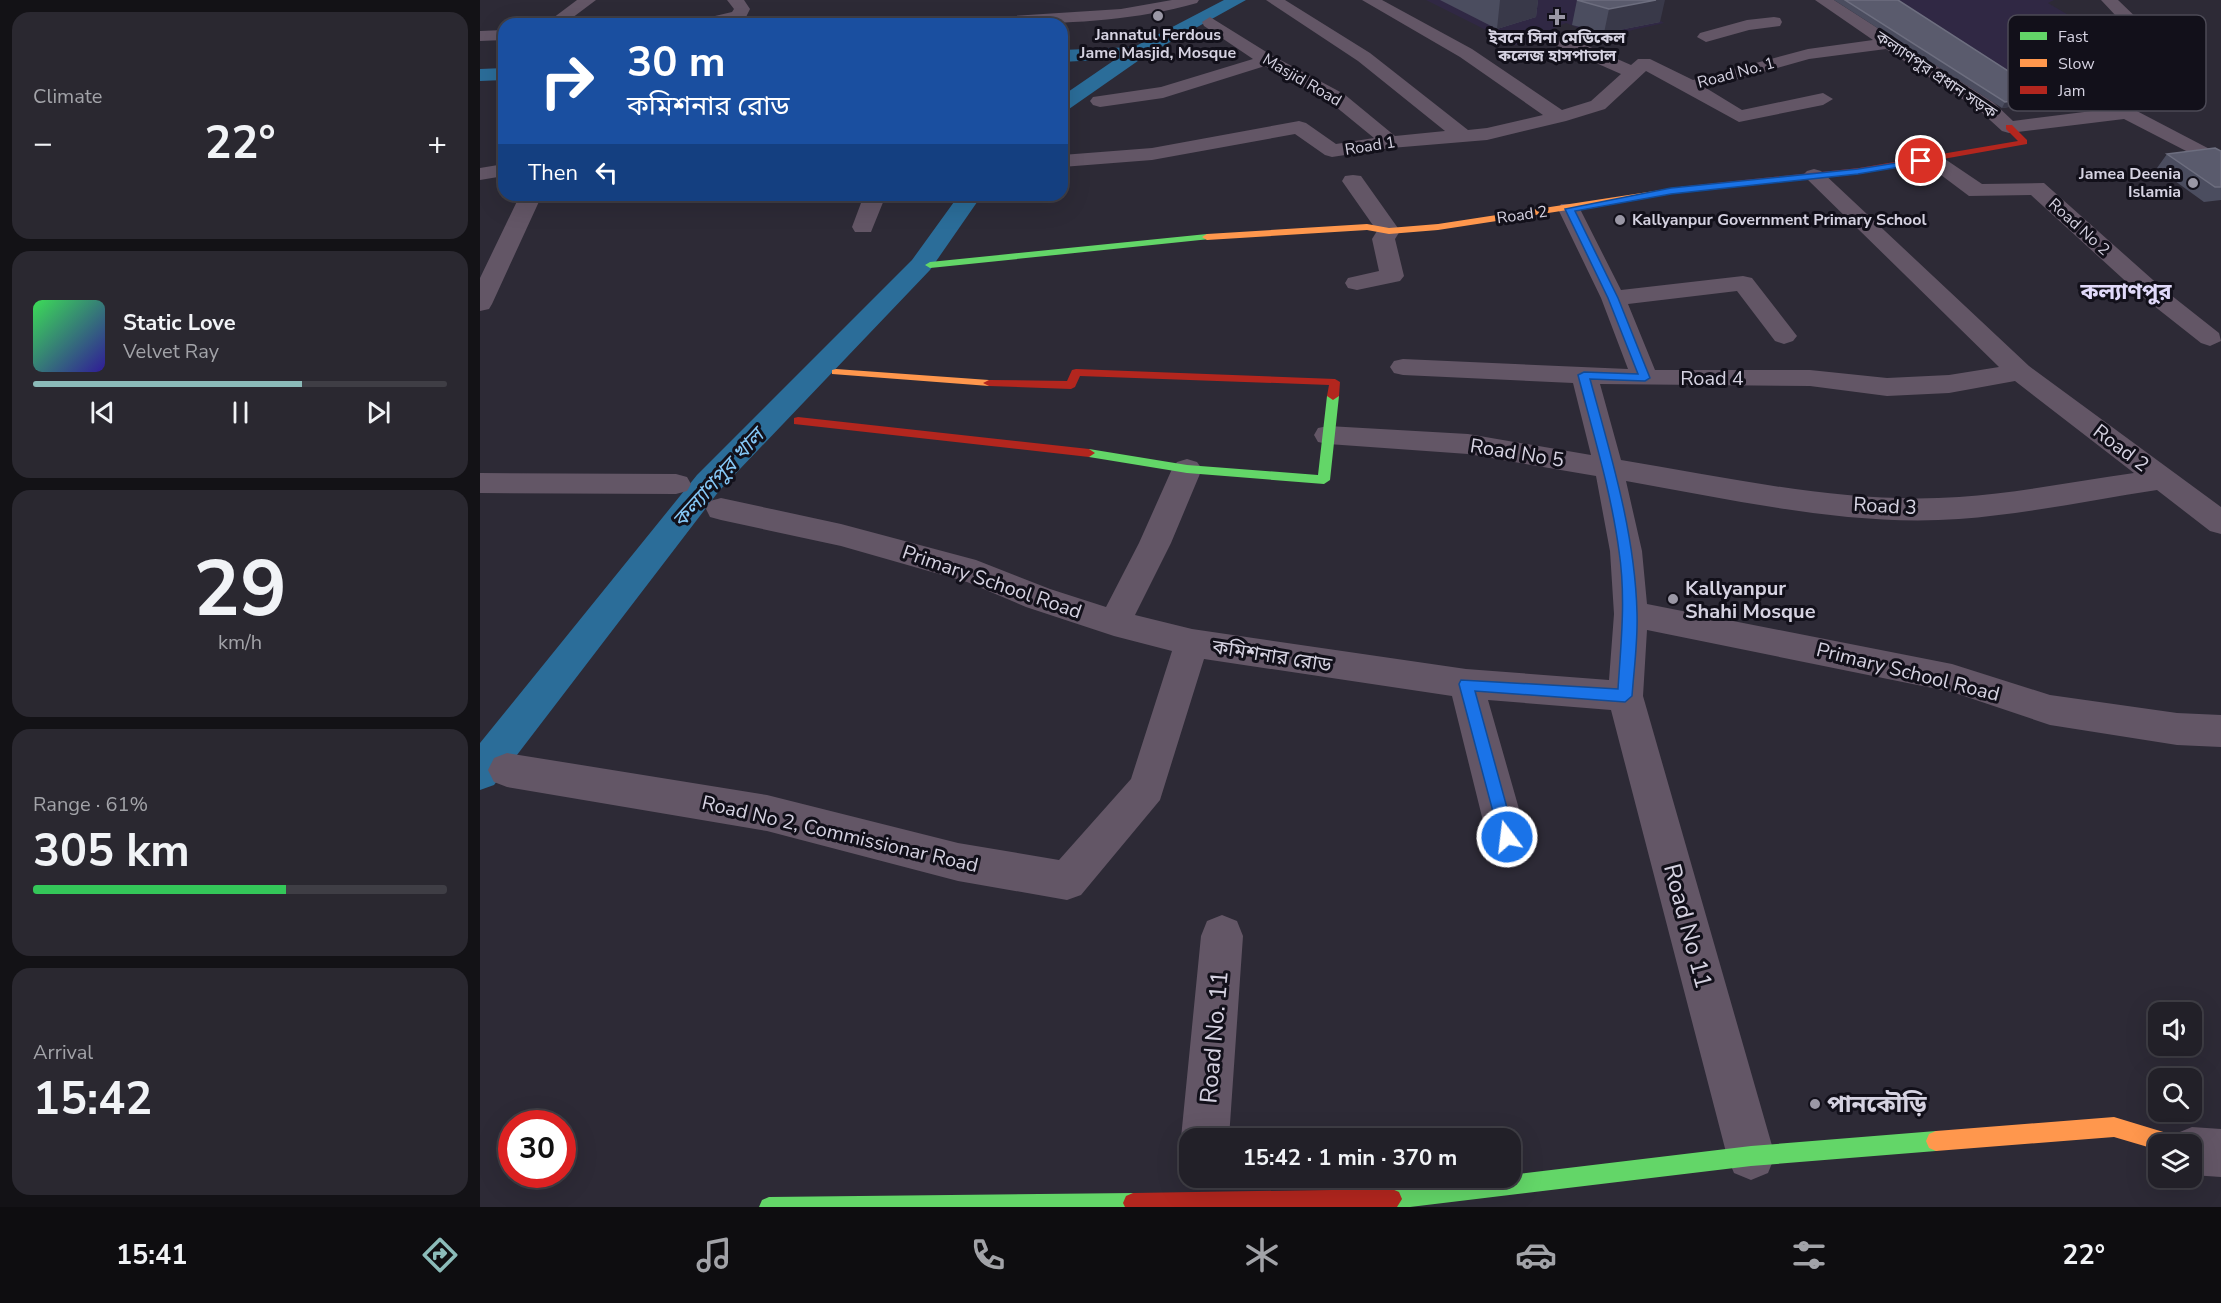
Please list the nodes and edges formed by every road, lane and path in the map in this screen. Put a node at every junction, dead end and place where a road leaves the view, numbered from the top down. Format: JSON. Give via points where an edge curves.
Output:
{"nodes":[{"id":1,"x":588,"y":0,"type":"edge"},
{"id":2,"x":735,"y":0,"type":"edge"},
{"id":3,"x":1191,"y":0,"type":"edge"},
{"id":4,"x":1274,"y":0,"type":"edge"},
{"id":5,"x":1370,"y":0,"type":"edge"},
{"id":6,"x":1823,"y":0,"type":"edge"},
{"id":7,"x":2109,"y":0,"type":"edge"},
{"id":8,"x":2124,"y":15,"type":"edge"},
{"id":9,"x":562,"y":18,"type":"edge"},
{"id":10,"x":727,"y":18,"type":"edge"},
{"id":11,"x":1060,"y":18,"type":"edge"},
{"id":12,"x":1210,"y":22,"type":"dead end"},
{"id":13,"x":1774,"y":22,"type":"dead end"},
{"id":14,"x":1747,"y":26,"type":"junction"},
{"id":15,"x":498,"y":35,"type":"edge"},
{"id":16,"x":480,"y":36,"type":"edge"},
{"id":17,"x":1552,"y":37,"type":"dead end"},
{"id":18,"x":1706,"y":37,"type":"dead end"},
{"id":19,"x":1891,"y":43,"type":"junction"},
{"id":20,"x":1808,"y":54,"type":"junction"},
{"id":21,"x":1267,"y":60,"type":"junction"},
{"id":22,"x":1635,"y":71,"type":"junction"},
{"id":23,"x":1692,"y":86,"type":"junction"},
{"id":24,"x":1823,"y":99,"type":"dead end"},
{"id":25,"x":1100,"y":101,"type":"dead end"},
{"id":26,"x":1558,"y":117,"type":"junction"},
{"id":27,"x":2009,"y":127,"type":"junction"},
{"id":28,"x":1462,"y":135,"type":"junction"},
{"id":29,"x":2211,"y":136,"type":"dead end"},
{"id":30,"x":2179,"y":140,"type":"junction"},
{"id":31,"x":1391,"y":142,"type":"junction"},
{"id":32,"x":1932,"y":159,"type":"junction"},
{"id":33,"x":1068,"y":161,"type":"edge"},
{"id":34,"x":2221,"y":164,"type":"edge"},
{"id":35,"x":498,"y":171,"type":"edge"},
{"id":36,"x":480,"y":174,"type":"edge"},
{"id":37,"x":1814,"y":175,"type":"junction"},
{"id":38,"x":1353,"y":181,"type":"dead end"},
{"id":39,"x":528,"y":201,"type":"edge"},
{"id":40,"x":873,"y":201,"type":"edge"},
{"id":41,"x":1569,"y":209,"type":"junction"},
{"id":42,"x":863,"y":226,"type":"dead end"},
{"id":43,"x":1389,"y":231,"type":"junction"},
{"id":44,"x":930,"y":265,"type":"dead end"},
{"id":45,"x":1357,"y":283,"type":"dead end"},
{"id":46,"x":1613,"y":298,"type":"junction"},
{"id":47,"x":480,"y":304,"type":"edge"},
{"id":48,"x":1784,"y":336,"type":"dead end"},
{"id":49,"x":2210,"y":338,"type":"dead end"},
{"id":50,"x":1403,"y":367,"type":"dead end"},
{"id":51,"x":836,"y":372,"type":"dead end"},
{"id":52,"x":2020,"y":372,"type":"junction"},
{"id":53,"x":1584,"y":375,"type":"junction"},
{"id":54,"x":1645,"y":378,"type":"junction"},
{"id":55,"x":798,"y":422,"type":"dead end"},
{"id":56,"x":1328,"y":435,"type":"junction"},
{"id":57,"x":1187,"y":469,"type":"junction"},
{"id":58,"x":1609,"y":469,"type":"junction"},
{"id":59,"x":2163,"y":479,"type":"junction"},
{"id":60,"x":480,"y":483,"type":"edge"},
{"id":61,"x":676,"y":484,"type":"dead end"},
{"id":62,"x":2221,"y":494,"type":"edge"},
{"id":63,"x":2188,"y":497,"type":"junction"},
{"id":64,"x":721,"y":509,"type":"dead end"},
{"id":65,"x":2221,"y":523,"type":"edge"},
{"id":66,"x":1630,"y":614,"type":"junction"},
{"id":67,"x":1114,"y":623,"type":"junction"},
{"id":68,"x":1191,"y":644,"type":"junction"},
{"id":69,"x":1466,"y":684,"type":"junction"},
{"id":70,"x":1625,"y":696,"type":"junction"},
{"id":71,"x":2221,"y":731,"type":"edge"},
{"id":72,"x":507,"y":770,"type":"dead end"},
{"id":73,"x":1507,"y":837,"type":"dead end"},
{"id":74,"x":1066,"y":880,"type":"joint"},
{"id":75,"x":1222,"y":936,"type":"dead end"},
{"id":76,"x":1206,"y":1128,"type":"edge"},
{"id":77,"x":2148,"y":1137,"type":"edge"},
{"id":78,"x":2202,"y":1152,"type":"edge"},
{"id":79,"x":2221,"y":1153,"type":"edge"},
{"id":80,"x":1751,"y":1156,"type":"junction"},
{"id":81,"x":1200,"y":1190,"type":"edge"},
{"id":82,"x":1374,"y":1204,"type":"edge"},
{"id":83,"x":770,"y":1207,"type":"edge"}],
"edges":[{"from":1,"to":9,"type":"street"},
{"from":2,"to":10,"type":"street","via":[[742,9],[739,15]]},
{"from":3,"to":11,"type":"street","via":[[1121,14]]},
{"from":4,"to":28,"type":"street","via":[[1364,57]]},
{"from":5,"to":26,"type":"street","via":[[1466,53]]},
{"from":6,"to":19,"type":"street","name":"কল্যাণপুর প্রধান সড়ক"},
{"from":7,"to":8,"type":"street"},
{"from":12,"to":21,"type":"street","name":"Masjid Road"},
{"from":13,"to":14,"type":"street"},
{"from":14,"to":18,"type":"street"},
{"from":14,"to":20,"type":"street","name":"Road No. 1"},
{"from":15,"to":16,"type":"street"},
{"from":17,"to":22,"type":"street"},
{"from":19,"to":20,"type":"street","name":"Road No. 1"},
{"from":19,"to":27,"type":"street","name":"কল্যাণপুর প্রধান সড়ক","via":[[1986,106]]},
{"from":20,"to":23,"type":"street","name":"Road No. 1"},
{"from":21,"to":25,"type":"street","via":[[1162,92]]},
{"from":21,"to":31,"type":"street","name":"Masjid Road","via":[[1337,98]]},
{"from":22,"to":23,"type":"street","name":"Road No. 1","via":[[1644,63]]},
{"from":22,"to":26,"type":"street","name":"Road 1","via":[[1598,105]]},
{"from":23,"to":24,"type":"street","via":[[1739,116]]},
{"from":26,"to":28,"type":"street","name":"Road 1","via":[[1487,134]]},
{"from":27,"to":30,"type":"street","name":"কল্যাণপুর প্রধান সড়ক","via":[[2124,113]]},
{"from":27,"to":32,"type":"street","name":"Road 2","via":[[2025,142]]},
{"from":28,"to":31,"type":"street","name":"Road 1"},
{"from":29,"to":30,"type":"street"},
{"from":30,"to":34,"type":"street","name":"কল্যাণপুর প্রধান সড়ক"},
{"from":31,"to":33,"type":"street","name":"Road 1","via":[[1332,151],[1299,127],[1151,155]]},
{"from":32,"to":37,"type":"street","name":"Road 2"},
{"from":32,"to":49,"type":"street","name":"Road No 2","via":[[1977,191],[2036,188],[2153,293]]},
{"from":35,"to":36,"type":"street"},
{"from":37,"to":41,"type":"street","name":"Road 2","via":[[1671,191]]},
{"from":37,"to":52,"type":"street"},
{"from":38,"to":43,"type":"street"},
{"from":39,"to":47,"type":"street"},
{"from":40,"to":42,"type":"street"},
{"from":41,"to":43,"type":"street","name":"Road 2"},
{"from":41,"to":46,"type":"street"},
{"from":43,"to":44,"type":"street","name":"Road 2","via":[[1367,227],[1180,239]]},
{"from":43,"to":45,"type":"street","via":[[1383,239],[1392,276]]},
{"from":46,"to":48,"type":"street","via":[[1743,283]]},
{"from":46,"to":54,"type":"street"},
{"from":50,"to":53,"type":"street","name":"Road 4"},
{"from":51,"to":56,"type":"street","via":[[957,382],[1071,385],[1076,372],[1335,382]]},
{"from":52,"to":54,"type":"street","name":"Road 4","via":[[1949,384],[1887,387],[1810,378]]},
{"from":52,"to":59,"type":"street","name":"Road 2"},
{"from":53,"to":54,"type":"street","name":"Road 4"},
{"from":53,"to":58,"type":"street"},
{"from":55,"to":57,"type":"street","via":[[1092,453]]},
{"from":56,"to":57,"type":"street","via":[[1324,480]]},
{"from":56,"to":58,"type":"street","name":"Road No 5","via":[[1468,444]]},
{"from":57,"to":67,"type":"street"},
{"from":58,"to":59,"type":"street","name":"Road 3","via":[[1812,502],[1896,508],[1959,508]]},
{"from":58,"to":66,"type":"street","name":"Road No 11","via":[[1626,551]]},
{"from":59,"to":63,"type":"street","name":"Road 2"},
{"from":60,"to":61,"type":"street"},
{"from":62,"to":63,"type":"street"},
{"from":63,"to":65,"type":"street","name":"Road 2"},
{"from":64,"to":67,"type":"street","name":"Primary School Road","via":[[841,535],[976,572]]},
{"from":66,"to":70,"type":"street","name":"Road No 11"},
{"from":66,"to":71,"type":"street","name":"Primary School Road","via":[[1952,678],[2050,710],[2177,729]]},
{"from":67,"to":68,"type":"street","name":"Primary School Road"},
{"from":68,"to":69,"type":"street","name":"কমিশনার রোড"},
{"from":68,"to":74,"type":"street","name":"কমিশনার রোড","via":[[1147,788]]},
{"from":69,"to":70,"type":"street","name":"কমিশনার রোড"},
{"from":69,"to":73,"type":"street"},
{"from":70,"to":80,"type":"street","name":"Road No 11"},
{"from":72,"to":74,"type":"street","name":"Road No 2, Commissionar Road","via":[[767,813],[958,862]]},
{"from":75,"to":76,"type":"street","name":"Road No. 11"},
{"from":77,"to":80,"type":"street","via":[[2114,1127]]},
{"from":78,"to":79,"type":"street"},
{"from":80,"to":82,"type":"street"},
{"from":81,"to":82,"type":"street"},
{"from":81,"to":83,"type":"street"}]}
